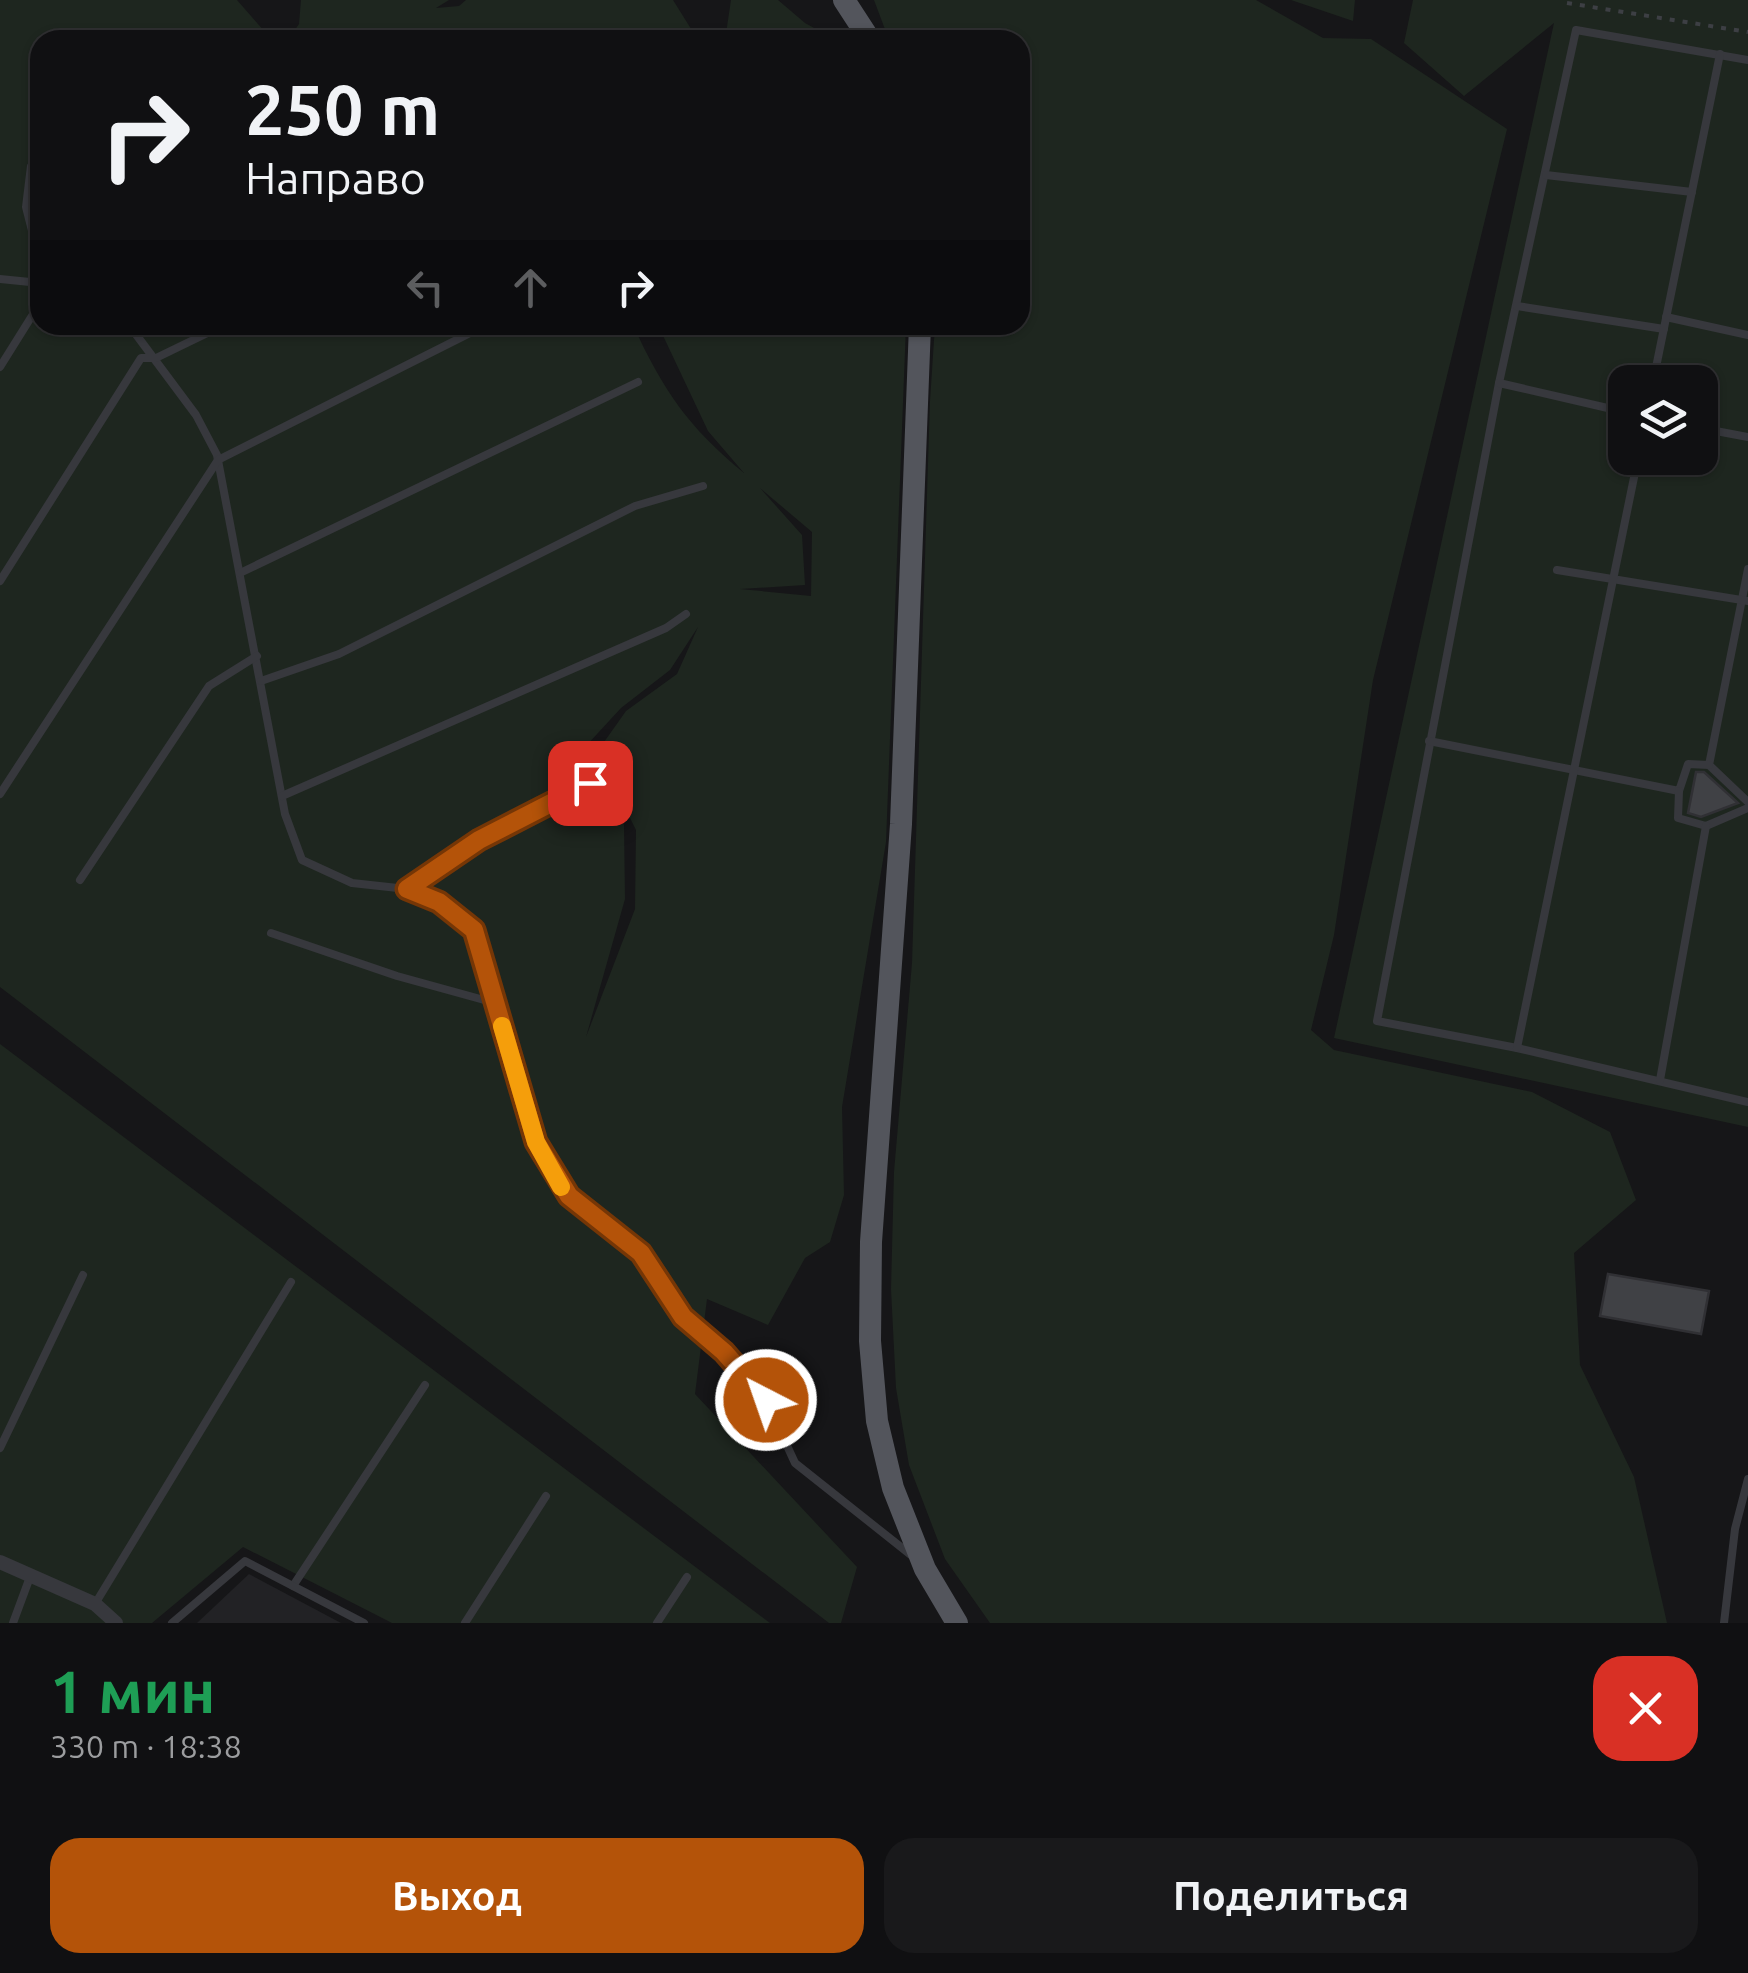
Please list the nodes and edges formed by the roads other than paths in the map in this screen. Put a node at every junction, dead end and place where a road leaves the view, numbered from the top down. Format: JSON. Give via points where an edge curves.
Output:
{"nodes":[{"id":1,"x":844,"y":0,"type":"edge"},
{"id":2,"x":864,"y":30,"type":"edge"},
{"id":3,"x":1720,"y":54,"type":"junction"},
{"id":4,"x":1748,"y":60,"type":"edge"},
{"id":5,"x":30,"y":166,"type":"edge"},
{"id":6,"x":1546,"y":175,"type":"junction"},
{"id":7,"x":1692,"y":192,"type":"junction"},
{"id":8,"x":30,"y":223,"type":"edge"},
{"id":9,"x":0,"y":279,"type":"edge"},
{"id":10,"x":30,"y":283,"type":"edge"},
{"id":11,"x":1517,"y":306,"type":"junction"},
{"id":12,"x":1666,"y":317,"type":"junction"},
{"id":13,"x":30,"y":320,"type":"edge"},
{"id":14,"x":1664,"y":329,"type":"junction"},
{"id":15,"x":138,"y":335,"type":"edge"},
{"id":16,"x":203,"y":335,"type":"edge"},
{"id":17,"x":466,"y":335,"type":"edge"},
{"id":18,"x":920,"y":335,"type":"edge"},
{"id":19,"x":1748,"y":335,"type":"edge"},
{"id":20,"x":156,"y":358,"type":"junction"},
{"id":21,"x":1657,"y":365,"type":"edge"},
{"id":22,"x":0,"y":367,"type":"edge"},
{"id":23,"x":638,"y":382,"type":"dead end"},
{"id":24,"x":1499,"y":384,"type":"junction"},
{"id":25,"x":1608,"y":408,"type":"edge"},
{"id":26,"x":1718,"y":431,"type":"edge"},
{"id":27,"x":1748,"y":437,"type":"edge"},
{"id":28,"x":218,"y":460,"type":"junction"},
{"id":29,"x":1635,"y":475,"type":"edge"},
{"id":30,"x":703,"y":486,"type":"dead end"},
{"id":31,"x":1557,"y":570,"type":"dead end"},
{"id":32,"x":1748,"y":570,"type":"edge"},
{"id":33,"x":240,"y":574,"type":"junction"},
{"id":34,"x":1613,"y":580,"type":"junction"},
{"id":35,"x":0,"y":581,"type":"edge"},
{"id":36,"x":1745,"y":601,"type":"edge"},
{"id":37,"x":686,"y":614,"type":"dead end"},
{"id":38,"x":257,"y":656,"type":"junction"},
{"id":39,"x":262,"y":681,"type":"junction"},
{"id":40,"x":1430,"y":740,"type":"junction"},
{"id":41,"x":1708,"y":764,"type":"junction"},
{"id":42,"x":1574,"y":770,"type":"junction"},
{"id":43,"x":590,"y":783,"type":"dead end"},
{"id":44,"x":1679,"y":792,"type":"junction"},
{"id":45,"x":0,"y":794,"type":"edge"},
{"id":46,"x":282,"y":796,"type":"junction"},
{"id":47,"x":1748,"y":805,"type":"edge"},
{"id":48,"x":1706,"y":826,"type":"junction"},
{"id":49,"x":80,"y":880,"type":"dead end"},
{"id":50,"x":407,"y":889,"type":"junction"},
{"id":51,"x":272,"y":933,"type":"dead end"},
{"id":52,"x":496,"y":1003,"type":"junction"},
{"id":53,"x":1517,"y":1048,"type":"junction"},
{"id":54,"x":1660,"y":1080,"type":"junction"},
{"id":55,"x":1748,"y":1102,"type":"edge"},
{"id":56,"x":83,"y":1275,"type":"dead end"},
{"id":57,"x":291,"y":1282,"type":"dead end"},
{"id":58,"x":424,"y":1385,"type":"dead end"},
{"id":59,"x":0,"y":1448,"type":"edge"},
{"id":60,"x":1748,"y":1479,"type":"edge"},
{"id":61,"x":546,"y":1496,"type":"dead end"},
{"id":62,"x":0,"y":1562,"type":"edge"},
{"id":63,"x":925,"y":1568,"type":"junction"},
{"id":64,"x":30,"y":1576,"type":"junction"},
{"id":65,"x":687,"y":1577,"type":"dead end"},
{"id":66,"x":293,"y":1586,"type":"junction"},
{"id":67,"x":95,"y":1604,"type":"junction"},
{"id":68,"x":13,"y":1623,"type":"edge"},
{"id":69,"x":116,"y":1623,"type":"edge"},
{"id":70,"x":172,"y":1623,"type":"edge"},
{"id":71,"x":364,"y":1623,"type":"edge"},
{"id":72,"x":464,"y":1623,"type":"edge"},
{"id":73,"x":657,"y":1623,"type":"edge"},
{"id":74,"x":957,"y":1623,"type":"edge"},
{"id":75,"x":1724,"y":1623,"type":"edge"}],
"edges":[{"from":1,"to":2,"type":"main road"},
{"from":3,"to":4,"type":"lane"},
{"from":3,"to":6,"type":"lane","via":[[1576,30]]},
{"from":3,"to":7,"type":"lane"},
{"from":5,"to":8,"type":"lane"},
{"from":6,"to":7,"type":"lane"},
{"from":6,"to":11,"type":"lane"},
{"from":7,"to":12,"type":"lane"},
{"from":9,"to":10,"type":"lane"},
{"from":11,"to":14,"type":"lane"},
{"from":11,"to":24,"type":"lane"},
{"from":12,"to":14,"type":"lane"},
{"from":12,"to":19,"type":"lane"},
{"from":13,"to":22,"type":"lane"},
{"from":14,"to":21,"type":"lane"},
{"from":15,"to":20,"type":"lane"},
{"from":16,"to":20,"type":"lane"},
{"from":17,"to":28,"type":"lane"},
{"from":18,"to":63,"type":"main road","via":[[901,824],[870,1341],[876,1421],[893,1488]]},
{"from":20,"to":28,"type":"lane"},
{"from":20,"to":35,"type":"lane","via":[[141,358]]},
{"from":23,"to":33,"type":"lane"},
{"from":24,"to":25,"type":"lane"},
{"from":24,"to":40,"type":"lane"},
{"from":26,"to":27,"type":"lane"},
{"from":28,"to":33,"type":"lane"},
{"from":28,"to":45,"type":"lane"},
{"from":29,"to":34,"type":"lane"},
{"from":30,"to":39,"type":"lane","via":[[635,506],[339,654]]},
{"from":31,"to":34,"type":"lane"},
{"from":32,"to":36,"type":"lane"},
{"from":33,"to":38,"type":"lane"},
{"from":34,"to":36,"type":"lane"},
{"from":34,"to":42,"type":"lane"},
{"from":36,"to":41,"type":"lane"},
{"from":37,"to":46,"type":"lane"},
{"from":38,"to":39,"type":"lane"},
{"from":38,"to":49,"type":"lane","via":[[209,686]]},
{"from":39,"to":46,"type":"lane"},
{"from":40,"to":42,"type":"lane"},
{"from":40,"to":53,"type":"lane","via":[[1377,1022]]},
{"from":41,"to":44,"type":"lane","via":[[1688,764]]},
{"from":41,"to":47,"type":"lane"},
{"from":42,"to":44,"type":"lane"},
{"from":42,"to":53,"type":"lane"},
{"from":43,"to":50,"type":"lane","via":[[479,840]]},
{"from":44,"to":48,"type":"lane","via":[[1678,818]]},
{"from":46,"to":50,"type":"lane","via":[[302,860],[352,882]]},
{"from":47,"to":48,"type":"lane"},
{"from":48,"to":54,"type":"lane"},
{"from":50,"to":52,"type":"lane","via":[[439,902],[474,930]]},
{"from":51,"to":52,"type":"lane"},
{"from":52,"to":63,"type":"lane","via":[[552,1175],[641,1253],[683,1317],[766,1400],[794,1462]]},
{"from":53,"to":54,"type":"lane"},
{"from":54,"to":55,"type":"lane"},
{"from":56,"to":59,"type":"lane"},
{"from":57,"to":67,"type":"lane"},
{"from":58,"to":66,"type":"lane"},
{"from":60,"to":75,"type":"lane"},
{"from":61,"to":72,"type":"lane"},
{"from":62,"to":64,"type":"street"},
{"from":63,"to":74,"type":"main road"},
{"from":64,"to":67,"type":"street"},
{"from":64,"to":68,"type":"lane"},
{"from":65,"to":73,"type":"lane"},
{"from":66,"to":70,"type":"lane","via":[[245,1561]]},
{"from":66,"to":71,"type":"lane"},
{"from":67,"to":69,"type":"street"}]}
